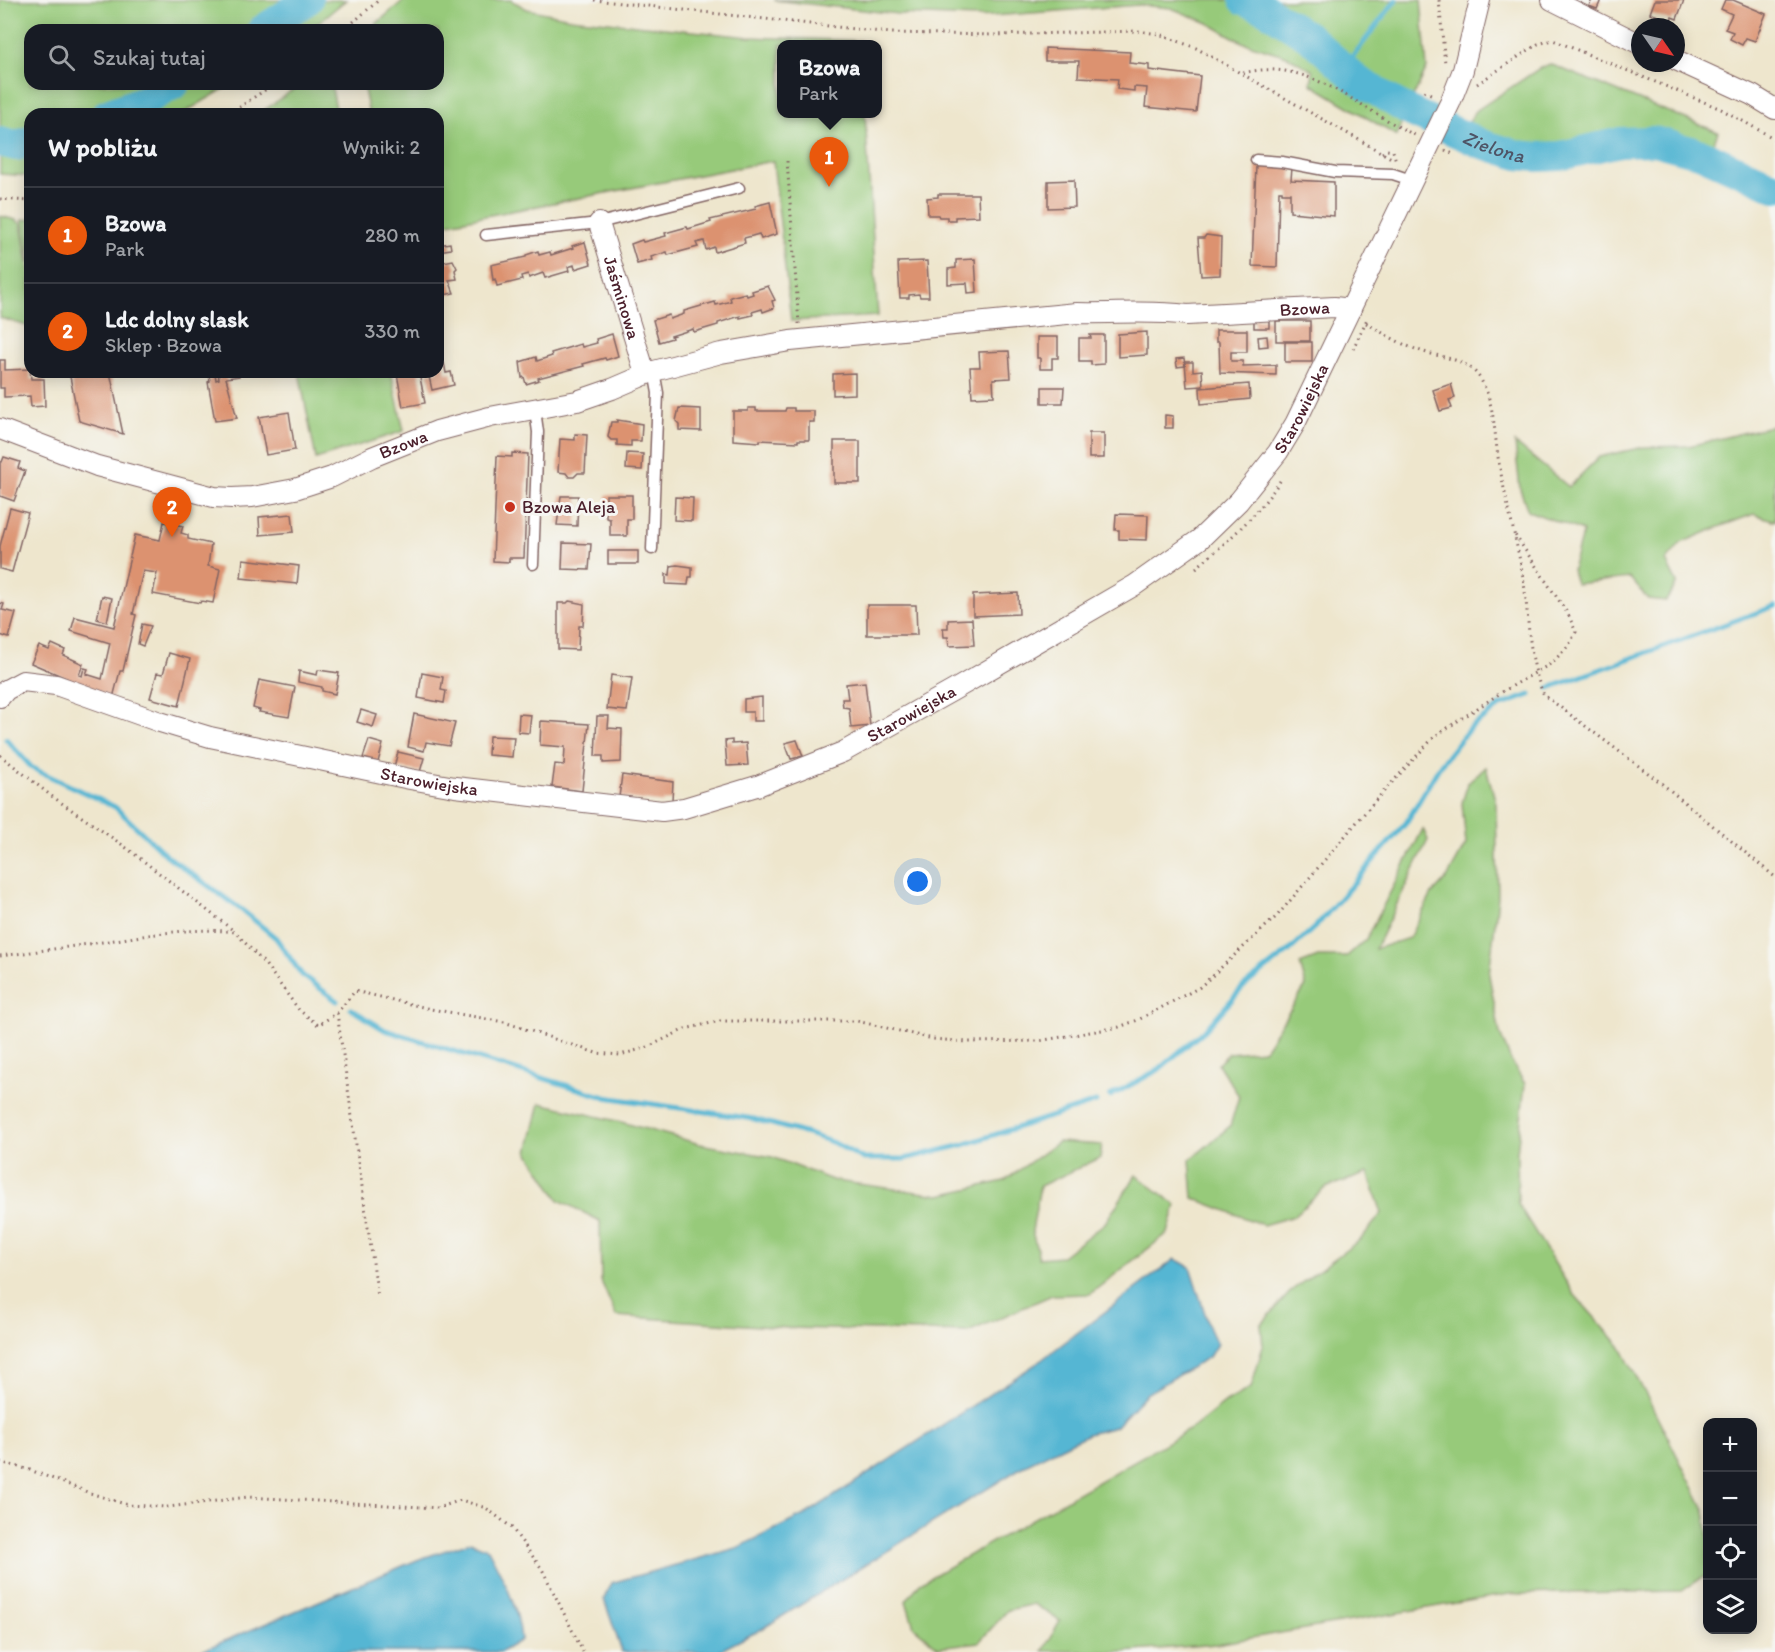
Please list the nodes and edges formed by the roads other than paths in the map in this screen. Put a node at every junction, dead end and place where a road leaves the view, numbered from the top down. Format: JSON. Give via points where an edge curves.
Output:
{"nodes":[{"id":1,"x":1480,"y":0,"type":"edge"},
{"id":2,"x":1552,"y":0,"type":"edge"},
{"id":3,"x":1631,"y":40,"type":"edge"},
{"id":4,"x":1685,"y":64,"type":"edge"},
{"id":5,"x":1775,"y":109,"type":"edge"},
{"id":6,"x":1256,"y":160,"type":"dead end"},
{"id":7,"x":1413,"y":176,"type":"junction"},
{"id":8,"x":740,"y":188,"type":"dead end"},
{"id":9,"x":599,"y":223,"type":"junction"},
{"id":10,"x":486,"y":235,"type":"dead end"},
{"id":11,"x":1351,"y":309,"type":"junction"},
{"id":12,"x":650,"y":372,"type":"junction"},
{"id":13,"x":535,"y":410,"type":"junction"},
{"id":14,"x":0,"y":429,"type":"edge"},
{"id":15,"x":652,"y":549,"type":"dead end"},
{"id":16,"x":533,"y":564,"type":"dead end"},
{"id":17,"x":0,"y":697,"type":"edge"}],
"edges":[{"from":1,"to":7,"type":"street","name":"Starowiejska","via":[[1463,70]]},
{"from":2,"to":3,"type":"street"},
{"from":4,"to":5,"type":"street"},
{"from":6,"to":7,"type":"lane","via":[[1335,172]]},
{"from":7,"to":11,"type":"street","name":"Starowiejska"},
{"from":8,"to":9,"type":"lane"},
{"from":9,"to":10,"type":"lane"},
{"from":9,"to":12,"type":"street","name":"Jaśminowa"},
{"from":11,"to":12,"type":"street","name":"Bzowa","via":[[1187,315],[1077,313],[800,340],[721,353]]},
{"from":11,"to":17,"type":"street","name":"Starowiejska","via":[[1278,452],[1239,501],[1200,539],[1135,585],[843,752],[760,785],[684,808],[651,810],[410,779],[210,736],[56,685],[33,681],[22,681]]},
{"from":12,"to":13,"type":"street","name":"Bzowa","via":[[577,401]]},
{"from":12,"to":15,"type":"lane","via":[[658,393]]},
{"from":13,"to":14,"type":"street","name":"Bzowa","via":[[437,431],[295,489],[232,498],[214,497],[97,466]]},
{"from":13,"to":16,"type":"lane","via":[[538,432]]}]}
